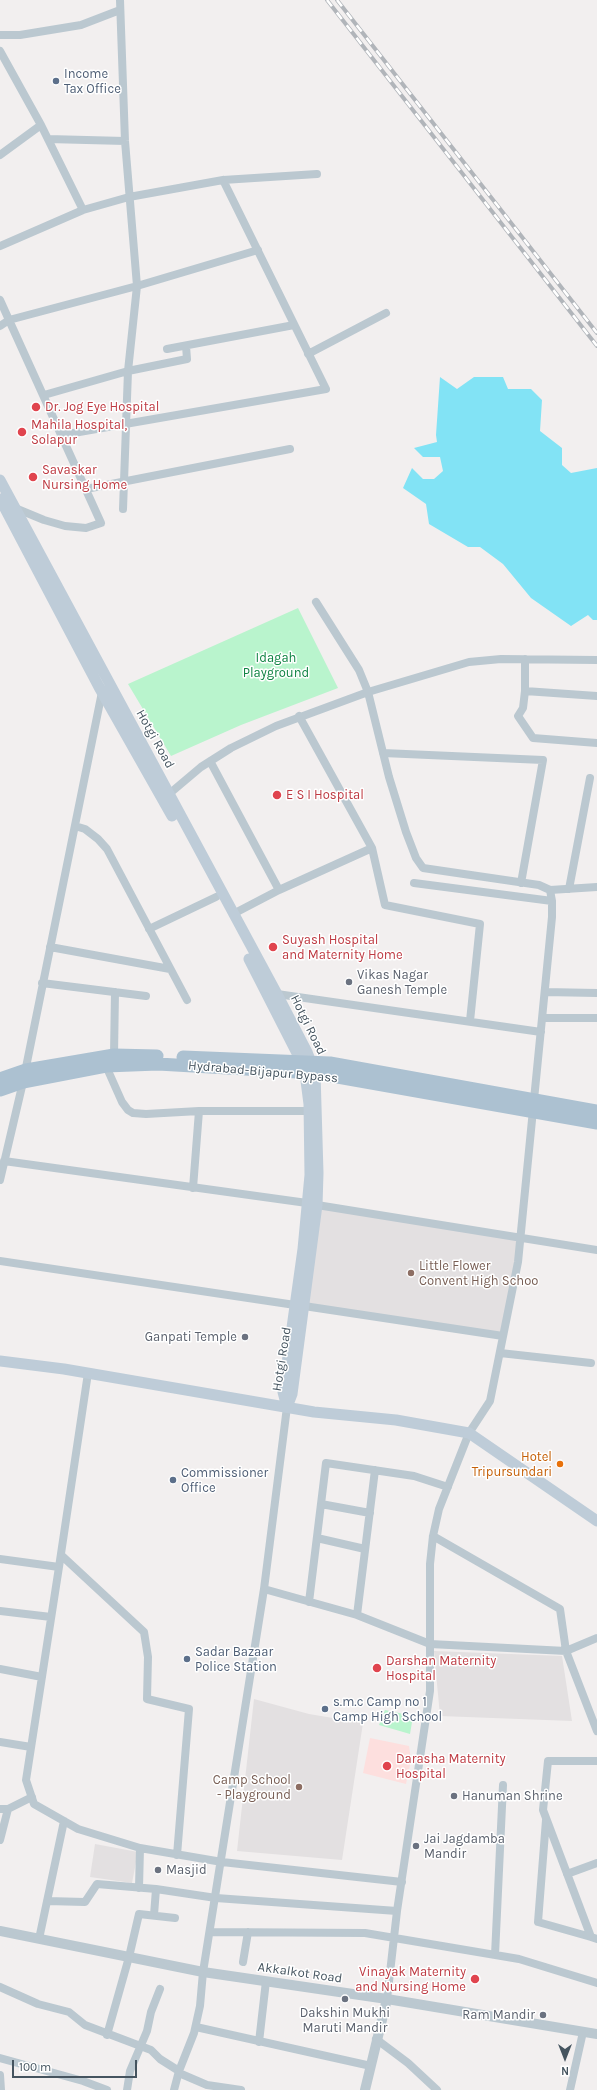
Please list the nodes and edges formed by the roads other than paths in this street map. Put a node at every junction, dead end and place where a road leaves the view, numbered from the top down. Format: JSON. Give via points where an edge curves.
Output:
{"nodes":[{"id":1,"x":120,"y":0,"type":"edge"},
{"id":2,"x":120,"y":10,"type":"junction"},
{"id":3,"x":0,"y":35,"type":"edge"},
{"id":4,"x":0,"y":51,"type":"edge"},
{"id":5,"x":3,"y":64,"type":"edge"},
{"id":6,"x":41,"y":125,"type":"junction"},
{"id":7,"x":48,"y":139,"type":"junction"},
{"id":8,"x":125,"y":141,"type":"junction"},
{"id":9,"x":0,"y":155,"type":"edge"},
{"id":10,"x":317,"y":174,"type":"dead end"},
{"id":11,"x":223,"y":180,"type":"junction"},
{"id":12,"x":129,"y":197,"type":"junction"},
{"id":13,"x":83,"y":210,"type":"junction"},
{"id":14,"x":0,"y":246,"type":"edge"},
{"id":15,"x":258,"y":250,"type":"junction"},
{"id":16,"x":137,"y":286,"type":"junction"},
{"id":17,"x":0,"y":300,"type":"edge"},
{"id":18,"x":386,"y":313,"type":"dead end"},
{"id":19,"x":10,"y":320,"type":"junction"},
{"id":20,"x":294,"y":325,"type":"junction"},
{"id":21,"x":0,"y":326,"type":"edge"},
{"id":22,"x":186,"y":346,"type":"junction"},
{"id":23,"x":167,"y":349,"type":"dead end"},
{"id":24,"x":308,"y":354,"type":"junction"},
{"id":25,"x":128,"y":371,"type":"junction"},
{"id":26,"x":44,"y":395,"type":"junction"},
{"id":27,"x":126,"y":424,"type":"junction"},
{"id":28,"x":62,"y":435,"type":"junction"},
{"id":29,"x":290,"y":449,"type":"dead end"},
{"id":30,"x":0,"y":480,"type":"edge"},
{"id":31,"x":124,"y":482,"type":"junction"},
{"id":32,"x":86,"y":489,"type":"junction"},
{"id":33,"x":5,"y":504,"type":"edge"},
{"id":34,"x":124,"y":509,"type":"dead end"},
{"id":35,"x":316,"y":602,"type":"dead end"},
{"id":36,"x":525,"y":659,"type":"junction"},
{"id":37,"x":597,"y":660,"type":"edge"},
{"id":38,"x":525,"y":691,"type":"junction"},
{"id":39,"x":102,"y":692,"type":"junction"},
{"id":40,"x":368,"y":692,"type":"junction"},
{"id":41,"x":597,"y":696,"type":"edge"},
{"id":42,"x":300,"y":716,"type":"junction"},
{"id":43,"x":597,"y":743,"type":"edge"},
{"id":44,"x":383,"y":753,"type":"junction"},
{"id":45,"x":210,"y":761,"type":"junction"},
{"id":46,"x":590,"y":778,"type":"dead end"},
{"id":47,"x":169,"y":794,"type":"junction"},
{"id":48,"x":75,"y":826,"type":"junction"},
{"id":49,"x":372,"y":848,"type":"junction"},
{"id":50,"x":414,"y":883,"type":"dead end"},
{"id":51,"x":521,"y":883,"type":"junction"},
{"id":52,"x":597,"y":887,"type":"edge"},
{"id":53,"x":569,"y":889,"type":"junction"},
{"id":54,"x":279,"y":890,"type":"junction"},
{"id":55,"x":550,"y":890,"type":"junction"},
{"id":56,"x":216,"y":897,"type":"junction"},
{"id":57,"x":552,"y":901,"type":"junction"},
{"id":58,"x":233,"y":914,"type":"junction"},
{"id":59,"x":149,"y":930,"type":"junction"},
{"id":60,"x":50,"y":947,"type":"junction"},
{"id":61,"x":170,"y":969,"type":"junction"},
{"id":62,"x":42,"y":983,"type":"junction"},
{"id":63,"x":115,"y":992,"type":"junction"},
{"id":64,"x":545,"y":992,"type":"junction"},
{"id":65,"x":597,"y":993,"type":"edge"},
{"id":66,"x":277,"y":994,"type":"junction"},
{"id":67,"x":146,"y":996,"type":"dead end"},
{"id":68,"x":187,"y":1000,"type":"dead end"},
{"id":69,"x":542,"y":1018,"type":"junction"},
{"id":70,"x":597,"y":1018,"type":"edge"},
{"id":71,"x":470,"y":1021,"type":"junction"},
{"id":72,"x":541,"y":1032,"type":"junction"},
{"id":73,"x":114,"y":1055,"type":"junction"},
{"id":74,"x":106,"y":1066,"type":"junction"},
{"id":75,"x":308,"y":1067,"type":"junction"},
{"id":76,"x":24,"y":1076,"type":"junction"},
{"id":77,"x":0,"y":1079,"type":"edge"},
{"id":78,"x":0,"y":1090,"type":"edge"},
{"id":79,"x":534,"y":1106,"type":"junction"},
{"id":80,"x":199,"y":1111,"type":"junction"},
{"id":81,"x":309,"y":1111,"type":"junction"},
{"id":82,"x":597,"y":1111,"type":"edge"},
{"id":83,"x":597,"y":1123,"type":"edge"},
{"id":84,"x":4,"y":1161,"type":"junction"},
{"id":85,"x":0,"y":1180,"type":"edge"},
{"id":86,"x":193,"y":1188,"type":"junction"},
{"id":87,"x":312,"y":1204,"type":"junction"},
{"id":88,"x":520,"y":1240,"type":"junction"},
{"id":89,"x":597,"y":1250,"type":"edge"},
{"id":90,"x":0,"y":1261,"type":"edge"},
{"id":91,"x":299,"y":1306,"type":"junction"},
{"id":92,"x":503,"y":1336,"type":"junction"},
{"id":93,"x":500,"y":1353,"type":"junction"},
{"id":94,"x":0,"y":1361,"type":"edge"},
{"id":95,"x":591,"y":1364,"type":"dead end"},
{"id":96,"x":88,"y":1373,"type":"junction"},
{"id":97,"x":287,"y":1407,"type":"junction"},
{"id":98,"x":469,"y":1433,"type":"junction"},
{"id":99,"x":375,"y":1470,"type":"junction"},
{"id":100,"x":448,"y":1487,"type":"junction"},
{"id":101,"x":321,"y":1504,"type":"junction"},
{"id":102,"x":370,"y":1513,"type":"junction"},
{"id":103,"x":597,"y":1521,"type":"edge"},
{"id":104,"x":433,"y":1536,"type":"junction"},
{"id":105,"x":317,"y":1538,"type":"junction"},
{"id":106,"x":365,"y":1549,"type":"junction"},
{"id":107,"x":61,"y":1555,"type":"junction"},
{"id":108,"x":0,"y":1559,"type":"edge"},
{"id":109,"x":59,"y":1567,"type":"junction"},
{"id":110,"x":264,"y":1589,"type":"junction"},
{"id":111,"x":309,"y":1602,"type":"junction"},
{"id":112,"x":0,"y":1611,"type":"edge"},
{"id":113,"x":357,"y":1615,"type":"junction"},
{"id":114,"x":51,"y":1617,"type":"junction"},
{"id":115,"x":597,"y":1638,"type":"edge"},
{"id":116,"x":430,"y":1644,"type":"junction"},
{"id":117,"x":566,"y":1651,"type":"junction"},
{"id":118,"x":0,"y":1669,"type":"edge"},
{"id":119,"x":42,"y":1677,"type":"junction"},
{"id":120,"x":597,"y":1731,"type":"edge"},
{"id":121,"x":0,"y":1742,"type":"edge"},
{"id":122,"x":31,"y":1747,"type":"junction"},
{"id":123,"x":597,"y":1760,"type":"edge"},
{"id":124,"x":503,"y":1786,"type":"dead end"},
{"id":125,"x":32,"y":1796,"type":"junction"},
{"id":126,"x":4,"y":1809,"type":"edge"},
{"id":127,"x":546,"y":1817,"type":"junction"},
{"id":128,"x":64,"y":1821,"type":"junction"},
{"id":129,"x":0,"y":1840,"type":"edge"},
{"id":130,"x":140,"y":1848,"type":"junction"},
{"id":131,"x":177,"y":1855,"type":"junction"},
{"id":132,"x":222,"y":1862,"type":"junction"},
{"id":133,"x":597,"y":1863,"type":"edge"},
{"id":134,"x":567,"y":1874,"type":"junction"},
{"id":135,"x":402,"y":1882,"type":"junction"},
{"id":136,"x":139,"y":1888,"type":"junction"},
{"id":137,"x":156,"y":1889,"type":"junction"},
{"id":138,"x":216,"y":1898,"type":"junction"},
{"id":139,"x":47,"y":1901,"type":"junction"},
{"id":140,"x":397,"y":1911,"type":"junction"},
{"id":141,"x":154,"y":1916,"type":"junction"},
{"id":142,"x":175,"y":1918,"type":"dead end"},
{"id":143,"x":0,"y":1931,"type":"edge"},
{"id":144,"x":211,"y":1932,"type":"junction"},
{"id":145,"x":248,"y":1932,"type":"junction"},
{"id":146,"x":394,"y":1938,"type":"junction"},
{"id":147,"x":594,"y":1938,"type":"edge"},
{"id":148,"x":39,"y":1939,"type":"junction"},
{"id":149,"x":495,"y":1955,"type":"junction"},
{"id":150,"x":129,"y":1957,"type":"junction"},
{"id":151,"x":243,"y":1962,"type":"dead end"},
{"id":152,"x":204,"y":1972,"type":"junction"},
{"id":153,"x":266,"y":1981,"type":"junction"},
{"id":154,"x":597,"y":1983,"type":"edge"},
{"id":155,"x":0,"y":1987,"type":"edge"},
{"id":156,"x":160,"y":1989,"type":"dead end"},
{"id":157,"x":387,"y":1998,"type":"junction"},
{"id":158,"x":196,"y":2027,"type":"junction"},
{"id":159,"x":583,"y":2032,"type":"junction"},
{"id":160,"x":597,"y":2034,"type":"edge"},
{"id":161,"x":107,"y":2035,"type":"junction"},
{"id":162,"x":376,"y":2039,"type":"junction"},
{"id":163,"x":259,"y":2042,"type":"junction"},
{"id":164,"x":140,"y":2047,"type":"junction"},
{"id":165,"x":0,"y":2058,"type":"edge"},
{"id":166,"x":371,"y":2066,"type":"junction"},
{"id":167,"x":179,"y":2072,"type":"junction"},
{"id":168,"x":0,"y":2075,"type":"edge"},
{"id":169,"x":2,"y":2090,"type":"edge"},
{"id":170,"x":107,"y":2090,"type":"edge"},
{"id":171,"x":127,"y":2090,"type":"edge"},
{"id":172,"x":174,"y":2090,"type":"edge"},
{"id":173,"x":241,"y":2090,"type":"edge"},
{"id":174,"x":365,"y":2090,"type":"edge"},
{"id":175,"x":437,"y":2090,"type":"edge"},
{"id":176,"x":570,"y":2090,"type":"edge"}],
"edges":[{"from":1,"to":2,"type":"street"},
{"from":2,"to":3,"type":"street","via":[[81,25],[20,35]]},
{"from":2,"to":8,"type":"street"},
{"from":4,"to":5,"type":"street"},
{"from":5,"to":6,"type":"street"},
{"from":6,"to":7,"type":"street"},
{"from":6,"to":9,"type":"street"},
{"from":7,"to":8,"type":"street"},
{"from":7,"to":13,"type":"street"},
{"from":8,"to":12,"type":"street"},
{"from":10,"to":11,"type":"street"},
{"from":11,"to":12,"type":"street"},
{"from":11,"to":15,"type":"street"},
{"from":12,"to":13,"type":"street"},
{"from":12,"to":16,"type":"street"},
{"from":13,"to":14,"type":"street"},
{"from":15,"to":16,"type":"street"},
{"from":15,"to":20,"type":"street"},
{"from":16,"to":19,"type":"street"},
{"from":16,"to":25,"type":"street"},
{"from":17,"to":19,"type":"street"},
{"from":18,"to":24,"type":"street"},
{"from":19,"to":21,"type":"street"},
{"from":19,"to":26,"type":"street"},
{"from":20,"to":22,"type":"street"},
{"from":20,"to":24,"type":"street"},
{"from":22,"to":23,"type":"street"},
{"from":22,"to":25,"type":"street","via":[[186,359]]},
{"from":24,"to":27,"type":"street","via":[[326,389]]},
{"from":25,"to":26,"type":"street"},
{"from":25,"to":27,"type":"street"},
{"from":26,"to":28,"type":"street"},
{"from":27,"to":28,"type":"street"},
{"from":27,"to":31,"type":"street"},
{"from":28,"to":32,"type":"street"},
{"from":29,"to":31,"type":"street"},
{"from":30,"to":33,"type":"main road","name":"Hotgi Road"},
{"from":31,"to":32,"type":"street"},
{"from":31,"to":34,"type":"street"},
{"from":32,"to":33,"type":"street","via":[[101,523],[86,528],[44,520]]},
{"from":33,"to":39,"type":"main road","name":"Hotgi Road"},
{"from":33,"to":47,"type":"main road","name":"Hotgi Road"},
{"from":35,"to":40,"type":"street","via":[[359,670]]},
{"from":36,"to":37,"type":"street"},
{"from":36,"to":38,"type":"street"},
{"from":36,"to":40,"type":"street","via":[[469,662]]},
{"from":38,"to":41,"type":"street"},
{"from":38,"to":43,"type":"street","via":[[523,708],[518,716],[533,738]]},
{"from":39,"to":48,"type":"street"},
{"from":39,"to":56,"type":"main road","name":"Hotgi Road"},
{"from":40,"to":42,"type":"street"},
{"from":40,"to":44,"type":"street"},
{"from":42,"to":45,"type":"street","via":[[231,748]]},
{"from":42,"to":49,"type":"street"},
{"from":44,"to":51,"type":"street","via":[[406,832],[416,858],[423,868]]},
{"from":44,"to":51,"type":"street","via":[[543,760]]},
{"from":45,"to":47,"type":"street"},
{"from":45,"to":54,"type":"street"},
{"from":46,"to":53,"type":"street"},
{"from":47,"to":58,"type":"main road","name":"Hotgi Road"},
{"from":48,"to":59,"type":"street","via":[[98,839],[107,849]]},
{"from":48,"to":60,"type":"street"},
{"from":49,"to":54,"type":"street"},
{"from":49,"to":71,"type":"street","via":[[385,905],[480,924]]},
{"from":50,"to":57,"type":"street"},
{"from":51,"to":55,"type":"street","via":[[539,885]]},
{"from":52,"to":53,"type":"street"},
{"from":53,"to":55,"type":"street"},
{"from":54,"to":58,"type":"street"},
{"from":55,"to":57,"type":"street"},
{"from":56,"to":59,"type":"street"},
{"from":56,"to":75,"type":"main road","name":"Hotgi Road"},
{"from":57,"to":64,"type":"street"},
{"from":58,"to":66,"type":"main road","name":"Hotgi Road"},
{"from":59,"to":61,"type":"street"},
{"from":60,"to":61,"type":"street"},
{"from":60,"to":62,"type":"street"},
{"from":61,"to":68,"type":"street"},
{"from":62,"to":63,"type":"street"},
{"from":62,"to":76,"type":"street"},
{"from":63,"to":67,"type":"street"},
{"from":63,"to":73,"type":"street"},
{"from":64,"to":65,"type":"street"},
{"from":64,"to":69,"type":"street"},
{"from":66,"to":71,"type":"street"},
{"from":66,"to":75,"type":"main road","name":"Hotgi Road"},
{"from":69,"to":70,"type":"street"},
{"from":69,"to":72,"type":"street"},
{"from":71,"to":72,"type":"street"},
{"from":72,"to":79,"type":"street"},
{"from":73,"to":75,"type":"main road"},
{"from":73,"to":76,"type":"main road"},
{"from":74,"to":75,"type":"main road","name":"Hydrabad-Bijapur Bypass","via":[[158,1064]]},
{"from":74,"to":76,"type":"main road","name":"Hydrabad-Bijapur Bypass"},
{"from":74,"to":80,"type":"street","via":[[122,1102],[133,1113]]},
{"from":75,"to":79,"type":"main road","name":"Hydrabad-Bijapur Bypass"},
{"from":75,"to":81,"type":"main road","name":"Hotgi Road"},
{"from":75,"to":87,"type":"main road","name":"Hotgi Road","via":[[318,1173]]},
{"from":76,"to":77,"type":"main road"},
{"from":76,"to":78,"type":"main road","name":"Hydrabad-Bijapur Bypass"},
{"from":76,"to":84,"type":"street"},
{"from":79,"to":82,"type":"main road"},
{"from":79,"to":83,"type":"main road","name":"Hydrabad-Bijapur Bypass"},
{"from":79,"to":88,"type":"street"},
{"from":80,"to":81,"type":"street"},
{"from":80,"to":86,"type":"street"},
{"from":81,"to":87,"type":"main road","name":"Hotgi Road"},
{"from":84,"to":85,"type":"street"},
{"from":84,"to":86,"type":"street"},
{"from":86,"to":87,"type":"street"},
{"from":87,"to":88,"type":"street"},
{"from":87,"to":91,"type":"main road","name":"Hotgi Road"},
{"from":88,"to":89,"type":"street"},
{"from":88,"to":92,"type":"street"},
{"from":90,"to":91,"type":"street"},
{"from":91,"to":92,"type":"street"},
{"from":91,"to":97,"type":"main road","name":"Hotgi Road","via":[[283,1392]]},
{"from":92,"to":93,"type":"street"},
{"from":93,"to":95,"type":"street"},
{"from":93,"to":98,"type":"street","via":[[490,1401]]},
{"from":94,"to":96,"type":"main road"},
{"from":96,"to":97,"type":"main road"},
{"from":96,"to":107,"type":"street"},
{"from":97,"to":98,"type":"main road","via":[[396,1420]]},
{"from":97,"to":110,"type":"street"},
{"from":98,"to":100,"type":"street"},
{"from":98,"to":103,"type":"main road"},
{"from":99,"to":100,"type":"street","via":[[414,1476]]},
{"from":99,"to":101,"type":"street","via":[[326,1463]]},
{"from":99,"to":102,"type":"street"},
{"from":100,"to":104,"type":"street","via":[[439,1509]]},
{"from":101,"to":102,"type":"street"},
{"from":101,"to":105,"type":"street"},
{"from":102,"to":106,"type":"street"},
{"from":104,"to":116,"type":"street","via":[[430,1564]]},
{"from":104,"to":117,"type":"street","via":[[560,1609]]},
{"from":105,"to":106,"type":"street"},
{"from":105,"to":111,"type":"street"},
{"from":106,"to":113,"type":"street"},
{"from":107,"to":109,"type":"street"},
{"from":107,"to":131,"type":"street","via":[[144,1632],[148,1657],[147,1699],[189,1709]]},
{"from":108,"to":109,"type":"street"},
{"from":109,"to":114,"type":"street"},
{"from":110,"to":111,"type":"street"},
{"from":110,"to":132,"type":"street"},
{"from":111,"to":113,"type":"street"},
{"from":112,"to":114,"type":"street"},
{"from":113,"to":116,"type":"street"},
{"from":114,"to":119,"type":"street"},
{"from":115,"to":117,"type":"street"},
{"from":116,"to":117,"type":"street"},
{"from":116,"to":135,"type":"street","via":[[430,1691]]},
{"from":117,"to":120,"type":"street"},
{"from":118,"to":119,"type":"street"},
{"from":119,"to":122,"type":"street"},
{"from":121,"to":122,"type":"street"},
{"from":122,"to":125,"type":"street","via":[[26,1780]]},
{"from":123,"to":127,"type":"street","via":[[548,1761],[543,1810]]},
{"from":124,"to":149,"type":"street"},
{"from":125,"to":126,"type":"street"},
{"from":125,"to":128,"type":"street","via":[[34,1804]]},
{"from":126,"to":129,"type":"street"},
{"from":127,"to":134,"type":"street"},
{"from":127,"to":147,"type":"street","via":[[538,1922]]},
{"from":128,"to":130,"type":"street","via":[[78,1829]]},
{"from":128,"to":139,"type":"street"},
{"from":130,"to":131,"type":"street"},
{"from":130,"to":136,"type":"street"},
{"from":131,"to":132,"type":"street"},
{"from":132,"to":135,"type":"street"},
{"from":132,"to":138,"type":"street"},
{"from":133,"to":134,"type":"street"},
{"from":134,"to":147,"type":"street"},
{"from":135,"to":140,"type":"street"},
{"from":136,"to":137,"type":"street"},
{"from":136,"to":139,"type":"street","via":[[97,1884],[85,1902]]},
{"from":137,"to":138,"type":"street"},
{"from":137,"to":141,"type":"street"},
{"from":138,"to":140,"type":"street"},
{"from":138,"to":144,"type":"street"},
{"from":139,"to":148,"type":"street"},
{"from":140,"to":146,"type":"street"},
{"from":141,"to":142,"type":"street"},
{"from":141,"to":150,"type":"street","via":[[139,1914]]},
{"from":143,"to":148,"type":"street","name":"Akkalkot Road"},
{"from":144,"to":145,"type":"street"},
{"from":144,"to":152,"type":"street"},
{"from":145,"to":146,"type":"street","via":[[365,1933]]},
{"from":145,"to":151,"type":"street"},
{"from":146,"to":149,"type":"street"},
{"from":146,"to":157,"type":"street"},
{"from":148,"to":150,"type":"street","name":"Akkalkot Road"},
{"from":149,"to":154,"type":"street","via":[[519,1959]]},
{"from":150,"to":152,"type":"street","name":"Akkalkot Road"},
{"from":150,"to":161,"type":"street"},
{"from":152,"to":153,"type":"street","name":"Akkalkot Road"},
{"from":152,"to":158,"type":"street"},
{"from":153,"to":157,"type":"street","name":"Akkalkot Road"},
{"from":153,"to":163,"type":"street"},
{"from":155,"to":161,"type":"street","via":[[38,2004],[69,2012],[85,2025]]},
{"from":156,"to":164,"type":"street"},
{"from":157,"to":159,"type":"street","name":"Akkalkot Road"},
{"from":157,"to":162,"type":"street"},
{"from":158,"to":163,"type":"street"},
{"from":158,"to":167,"type":"street"},
{"from":159,"to":160,"type":"street","name":"Akkalkot Road"},
{"from":159,"to":176,"type":"street"},
{"from":161,"to":164,"type":"street"},
{"from":162,"to":166,"type":"street"},
{"from":162,"to":175,"type":"street","via":[[408,2063]]},
{"from":163,"to":166,"type":"street"},
{"from":164,"to":167,"type":"street","via":[[151,2050]]},
{"from":164,"to":171,"type":"street","via":[[130,2071]]},
{"from":165,"to":170,"type":"street"},
{"from":166,"to":174,"type":"street"},
{"from":167,"to":172,"type":"street"},
{"from":167,"to":173,"type":"street","via":[[207,2085]]},
{"from":168,"to":169,"type":"street"}]}
